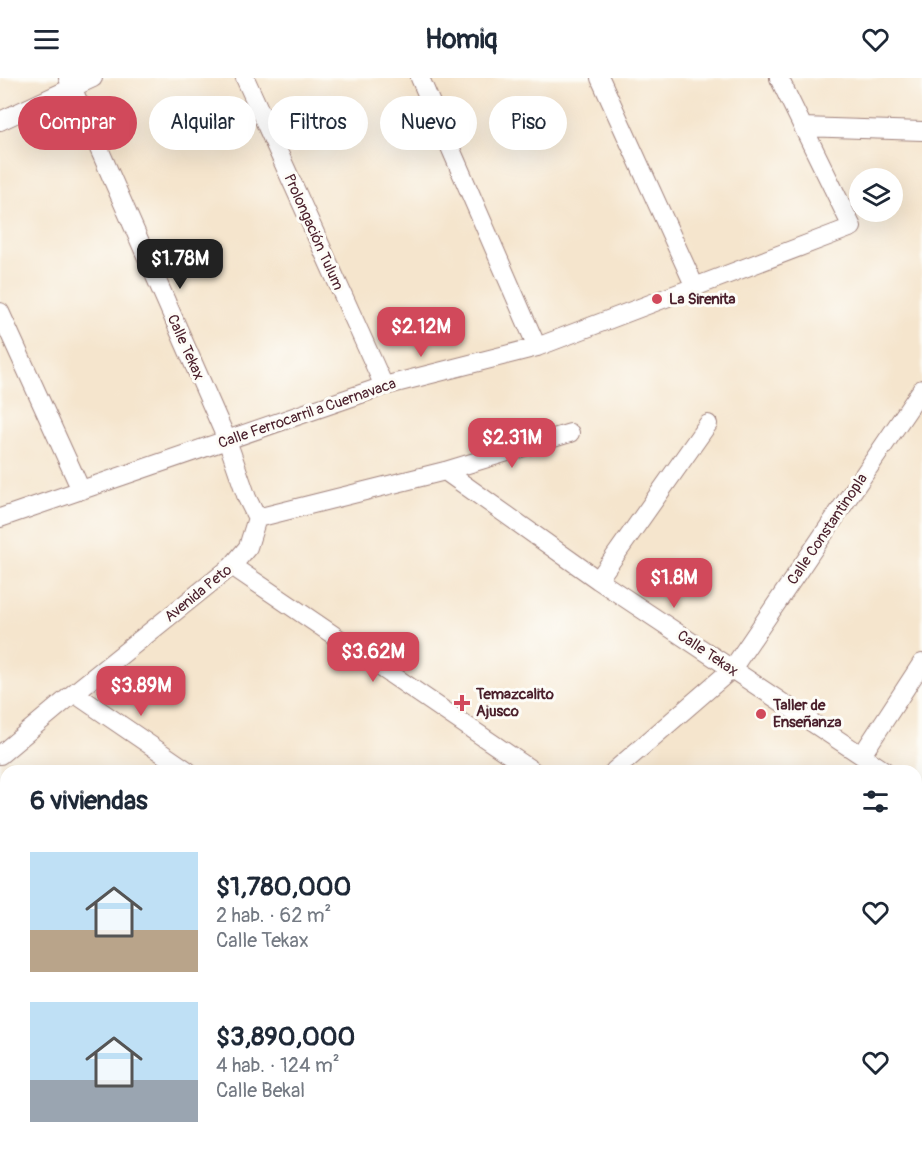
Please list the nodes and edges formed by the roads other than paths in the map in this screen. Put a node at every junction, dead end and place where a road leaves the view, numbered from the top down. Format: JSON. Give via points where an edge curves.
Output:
{"nodes":[{"id":1,"x":93,"y":78,"type":"edge"},
{"id":2,"x":245,"y":78,"type":"edge"},
{"id":3,"x":420,"y":78,"type":"edge"},
{"id":4,"x":600,"y":78,"type":"edge"},
{"id":5,"x":779,"y":78,"type":"edge"},
{"id":6,"x":70,"y":83,"type":"edge"},
{"id":7,"x":0,"y":121,"type":"edge"},
{"id":8,"x":803,"y":127,"type":"junction"},
{"id":9,"x":922,"y":131,"type":"edge"},
{"id":10,"x":695,"y":287,"type":"junction"},
{"id":11,"x":0,"y":312,"type":"edge"},
{"id":12,"x":537,"y":347,"type":"junction"},
{"id":13,"x":384,"y":386,"type":"junction"},
{"id":14,"x":922,"y":389,"type":"edge"},
{"id":15,"x":708,"y":424,"type":"dead end"},
{"id":16,"x":570,"y":433,"type":"dead end"},
{"id":17,"x":227,"y":441,"type":"junction"},
{"id":18,"x":445,"y":471,"type":"junction"},
{"id":19,"x":81,"y":490,"type":"junction"},
{"id":20,"x":0,"y":518,"type":"edge"},
{"id":21,"x":257,"y":518,"type":"junction"},
{"id":22,"x":232,"y":566,"type":"junction"},
{"id":23,"x":598,"y":580,"type":"junction"},
{"id":24,"x":922,"y":663,"type":"edge"},
{"id":25,"x":732,"y":669,"type":"junction"},
{"id":26,"x":74,"y":693,"type":"junction"},
{"id":27,"x":0,"y":755,"type":"edge"},
{"id":28,"x":862,"y":755,"type":"junction"},
{"id":29,"x":179,"y":765,"type":"edge"},
{"id":30,"x":524,"y":765,"type":"edge"},
{"id":31,"x":621,"y":765,"type":"edge"},
{"id":32,"x":876,"y":765,"type":"edge"}],
"edges":[{"from":1,"to":6,"type":"street"},
{"from":2,"to":13,"type":"street","name":"Prolongación Tulum"},
{"from":3,"to":12,"type":"street"},
{"from":4,"to":10,"type":"street"},
{"from":5,"to":8,"type":"street"},
{"from":6,"to":7,"type":"street"},
{"from":6,"to":17,"type":"street","name":"Calle Tekax"},
{"from":8,"to":9,"type":"street"},
{"from":8,"to":10,"type":"street","name":"Calle Ferrocarril a Cuernavaca","via":[[852,227]]},
{"from":10,"to":12,"type":"street","name":"Calle Ferrocarril a Cuernavaca"},
{"from":11,"to":19,"type":"street"},
{"from":12,"to":13,"type":"street","name":"Calle Ferrocarril a Cuernavaca"},
{"from":13,"to":17,"type":"street","name":"Calle Ferrocarril a Cuernavaca"},
{"from":14,"to":25,"type":"street","name":"Calle Constantinopla"},
{"from":15,"to":23,"type":"street"},
{"from":16,"to":18,"type":"street"},
{"from":17,"to":19,"type":"street","name":"Calle Ferrocarril a Cuernavaca"},
{"from":17,"to":21,"type":"street","name":"Calle Tekax"},
{"from":18,"to":21,"type":"street"},
{"from":18,"to":23,"type":"street","name":"Calle Tekax"},
{"from":19,"to":20,"type":"street","name":"Calle Ferrocarril a Cuernavaca"},
{"from":21,"to":22,"type":"street","name":"Avenida Peto","via":[[248,547]]},
{"from":22,"to":26,"type":"street","name":"Avenida Peto"},
{"from":22,"to":30,"type":"street"},
{"from":23,"to":25,"type":"street","name":"Calle Tekax"},
{"from":24,"to":28,"type":"street"},
{"from":25,"to":28,"type":"street","name":"Calle Tekax"},
{"from":25,"to":31,"type":"street","name":"Calle Constantinopla"},
{"from":26,"to":27,"type":"street","name":"Avenida Peto"},
{"from":26,"to":29,"type":"street"},
{"from":28,"to":32,"type":"street","name":"Calle Tekax"}]}
